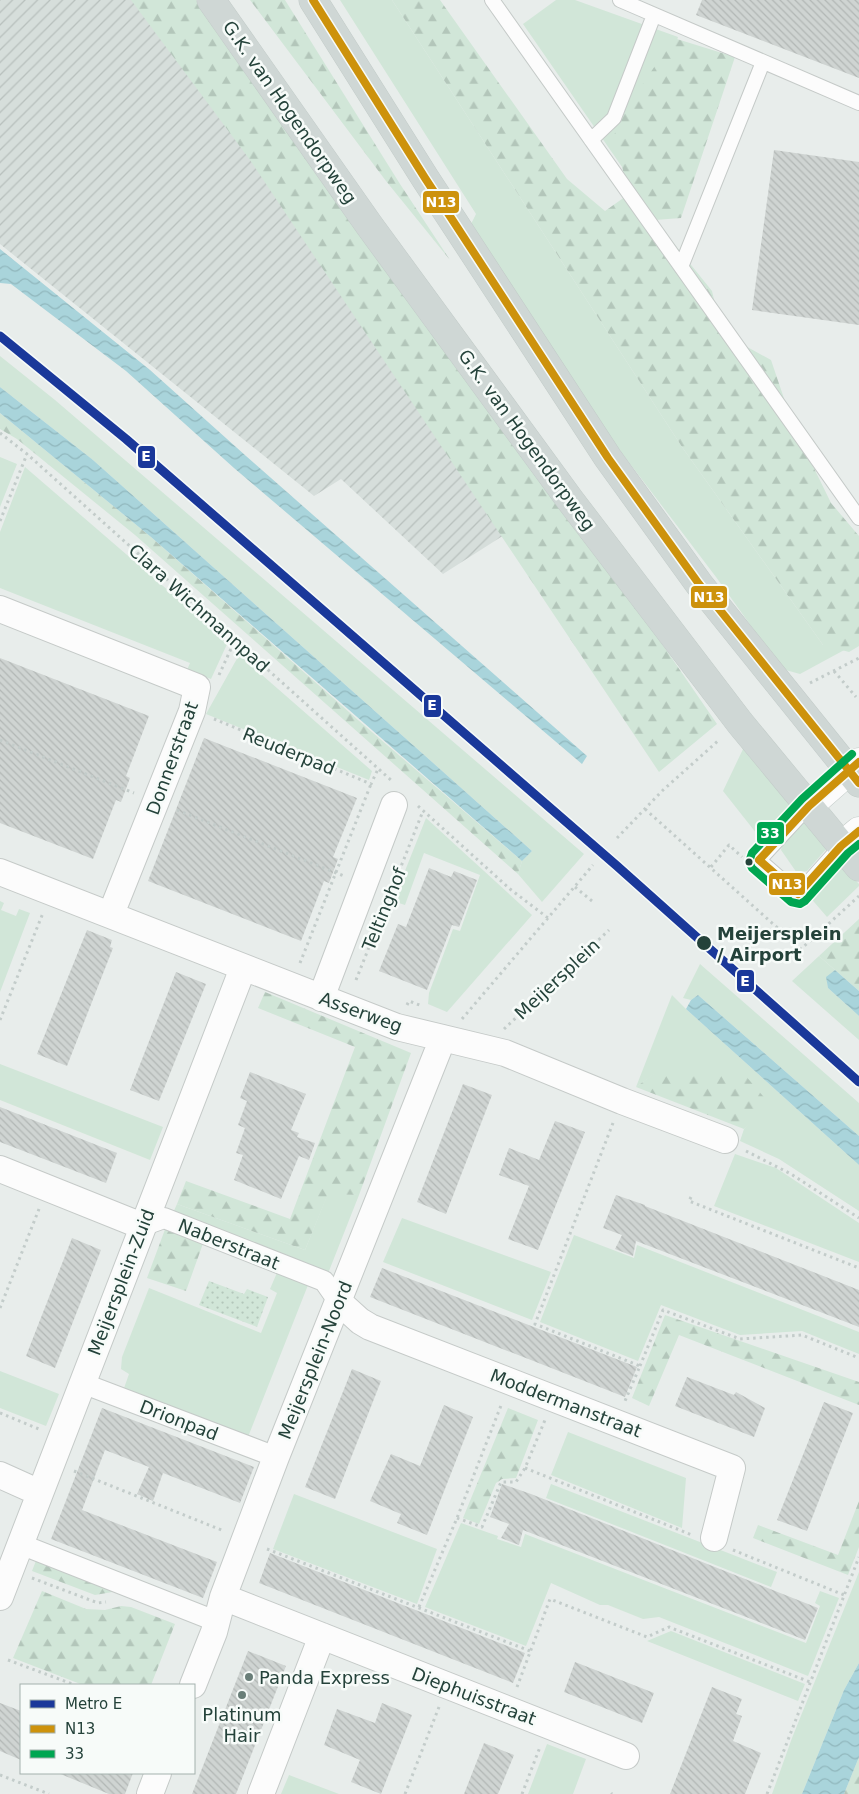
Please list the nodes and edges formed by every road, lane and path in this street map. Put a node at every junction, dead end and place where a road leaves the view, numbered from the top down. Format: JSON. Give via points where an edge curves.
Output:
{"nodes":[{"id":1,"x":212,"y":0,"type":"edge"},
{"id":2,"x":313,"y":0,"type":"edge"},
{"id":3,"x":492,"y":0,"type":"edge"},
{"id":4,"x":620,"y":0,"type":"edge"},
{"id":5,"x":654,"y":15,"type":"junction"},
{"id":6,"x":763,"y":62,"type":"junction"},
{"id":7,"x":859,"y":103,"type":"edge"},
{"id":8,"x":591,"y":140,"type":"junction"},
{"id":9,"x":681,"y":267,"type":"junction"},
{"id":10,"x":0,"y":433,"type":"edge"},
{"id":11,"x":28,"y":454,"type":"junction"},
{"id":12,"x":859,"y":518,"type":"edge"},
{"id":13,"x":0,"y":521,"type":"edge"},
{"id":14,"x":0,"y":609,"type":"edge"},
{"id":15,"x":235,"y":640,"type":"junction"},
{"id":16,"x":859,"y":658,"type":"edge"},
{"id":17,"x":834,"y":671,"type":"junction"},
{"id":18,"x":807,"y":684,"type":"dead end"},
{"id":19,"x":856,"y":698,"type":"dead end"},
{"id":20,"x":194,"y":699,"type":"junction"},
{"id":21,"x":0,"y":740,"type":"edge"},
{"id":22,"x":720,"y":740,"type":"dead end"},
{"id":23,"x":378,"y":769,"type":"junction"},
{"id":24,"x":855,"y":772,"type":"edge"},
{"id":25,"x":371,"y":784,"type":"junction"},
{"id":26,"x":394,"y":796,"type":"joint"},
{"id":27,"x":156,"y":801,"type":"junction"},
{"id":28,"x":809,"y":806,"type":"junction"},
{"id":29,"x":645,"y":809,"type":"junction"},
{"id":30,"x":617,"y":838,"type":"dead end"},
{"id":31,"x":850,"y":838,"type":"edge"},
{"id":32,"x":747,"y":860,"type":"dead end"},
{"id":33,"x":593,"y":865,"type":"dead end"},
{"id":34,"x":711,"y":867,"type":"junction"},
{"id":35,"x":859,"y":867,"type":"edge"},
{"id":36,"x":0,"y":872,"type":"edge"},
{"id":37,"x":336,"y":873,"type":"junction"},
{"id":38,"x":364,"y":884,"type":"junction"},
{"id":39,"x":575,"y":887,"type":"junction"},
{"id":40,"x":52,"y":892,"type":"junction"},
{"id":41,"x":859,"y":896,"type":"edge"},
{"id":42,"x":592,"y":901,"type":"dead end"},
{"id":43,"x":384,"y":909,"type":"junction"},
{"id":44,"x":111,"y":914,"type":"junction"},
{"id":45,"x":548,"y":918,"type":"junction"},
{"id":46,"x":609,"y":930,"type":"dead end"},
{"id":47,"x":243,"y":968,"type":"junction"},
{"id":48,"x":291,"y":986,"type":"junction"},
{"id":49,"x":321,"y":998,"type":"junction"},
{"id":50,"x":345,"y":1007,"type":"junction"},
{"id":51,"x":0,"y":1020,"type":"edge"},
{"id":52,"x":504,"y":1028,"type":"dead end"},
{"id":53,"x":443,"y":1038,"type":"junction"},
{"id":54,"x":622,"y":1101,"type":"junction"},
{"id":55,"x":725,"y":1140,"type":"joint"},
{"id":56,"x":0,"y":1169,"type":"edge"},
{"id":57,"x":47,"y":1188,"type":"junction"},
{"id":58,"x":691,"y":1197,"type":"dead end"},
{"id":59,"x":859,"y":1218,"type":"edge"},
{"id":60,"x":142,"y":1226,"type":"junction"},
{"id":61,"x":859,"y":1268,"type":"edge"},
{"id":62,"x":338,"y":1301,"type":"junction"},
{"id":63,"x":0,"y":1308,"type":"edge"},
{"id":64,"x":859,"y":1358,"type":"edge"},
{"id":65,"x":640,"y":1366,"type":"junction"},
{"id":66,"x":510,"y":1381,"type":"junction"},
{"id":67,"x":82,"y":1383,"type":"junction"},
{"id":68,"x":553,"y":1398,"type":"junction"},
{"id":69,"x":0,"y":1413,"type":"edge"},
{"id":70,"x":616,"y":1423,"type":"junction"},
{"id":71,"x":61,"y":1438,"type":"junction"},
{"id":72,"x":276,"y":1457,"type":"junction"},
{"id":73,"x":52,"y":1463,"type":"junction"},
{"id":74,"x":525,"y":1468,"type":"junction"},
{"id":75,"x":0,"y":1476,"type":"edge"},
{"id":76,"x":40,"y":1493,"type":"junction"},
{"id":77,"x":457,"y":1518,"type":"junction"},
{"id":78,"x":713,"y":1541,"type":"junction"},
{"id":79,"x":255,"y":1543,"type":"junction"},
{"id":80,"x":20,"y":1544,"type":"junction"},
{"id":81,"x":739,"y":1553,"type":"junction"},
{"id":82,"x":859,"y":1557,"type":"edge"},
{"id":83,"x":844,"y":1595,"type":"junction"},
{"id":84,"x":0,"y":1597,"type":"edge"},
{"id":85,"x":419,"y":1607,"type":"junction"},
{"id":86,"x":220,"y":1610,"type":"junction"},
{"id":87,"x":322,"y":1636,"type":"junction"},
{"id":88,"x":530,"y":1651,"type":"junction"},
{"id":89,"x":8,"y":1660,"type":"dead end"},
{"id":90,"x":810,"y":1682,"type":"junction"},
{"id":91,"x":72,"y":1684,"type":"edge"},
{"id":92,"x":193,"y":1684,"type":"edge"},
{"id":93,"x":447,"y":1685,"type":"junction"},
{"id":94,"x":508,"y":1710,"type":"junction"},
{"id":95,"x":548,"y":1725,"type":"junction"},
{"id":96,"x":626,"y":1756,"type":"dead end"},
{"id":97,"x":158,"y":1774,"type":"edge"},
{"id":98,"x":0,"y":1775,"type":"edge"},
{"id":99,"x":49,"y":1794,"type":"edge"},
{"id":100,"x":150,"y":1794,"type":"edge"},
{"id":101,"x":261,"y":1794,"type":"edge"},
{"id":102,"x":405,"y":1794,"type":"edge"},
{"id":103,"x":522,"y":1794,"type":"edge"},
{"id":104,"x":767,"y":1794,"type":"edge"}],
"edges":[{"from":1,"to":28,"type":"main road","name":"G.K. van Hogendorpweg","via":[[369,225],[570,500],[740,723]]},
{"from":2,"to":24,"type":"main road","via":[[608,458],[699,584]]},
{"from":3,"to":8,"type":"lane"},
{"from":4,"to":5,"type":"lane"},
{"from":5,"to":6,"type":"lane"},
{"from":5,"to":8,"type":"lane","via":[[614,118]]},
{"from":6,"to":7,"type":"lane"},
{"from":6,"to":9,"type":"lane"},
{"from":8,"to":9,"type":"lane"},
{"from":9,"to":12,"type":"lane"},
{"from":10,"to":11,"type":"path","name":"Clara Wichmannpad"},
{"from":11,"to":13,"type":"path"},
{"from":11,"to":15,"type":"path","name":"Clara Wichmannpad"},
{"from":14,"to":20,"type":"street","name":"Donnerstraat"},
{"from":15,"to":20,"type":"path","via":[[214,684]]},
{"from":15,"to":23,"type":"path","name":"Clara Wichmannpad"},
{"from":16,"to":17,"type":"path"},
{"from":17,"to":18,"type":"path"},
{"from":17,"to":19,"type":"path"},
{"from":20,"to":25,"type":"path","name":"Reuderpad"},
{"from":20,"to":27,"type":"street","name":"Donnerstraat"},
{"from":21,"to":27,"type":"path"},
{"from":22,"to":29,"type":"path"},
{"from":23,"to":25,"type":"path"},
{"from":23,"to":26,"type":"path","name":"Clara Wichmannpad","via":[[392,781]]},
{"from":24,"to":28,"type":"main road"},
{"from":25,"to":37,"type":"path"},
{"from":26,"to":38,"type":"street","name":"Teltinghof"},
{"from":27,"to":37,"type":"path"},
{"from":27,"to":44,"type":"street","name":"Donnerstraat"},
{"from":28,"to":31,"type":"main road","name":"G.K. van Hogendorpweg"},
{"from":28,"to":31,"type":"lane","via":[[758,860],[798,894]]},
{"from":29,"to":30,"type":"path"},
{"from":29,"to":34,"type":"path"},
{"from":31,"to":35,"type":"main road","name":"G.K. van Hogendorpweg"},
{"from":32,"to":34,"type":"path","via":[[729,846]]},
{"from":33,"to":39,"type":"path"},
{"from":34,"to":41,"type":"path","via":[[801,949]]},
{"from":36,"to":40,"type":"street","name":"Asserweg"},
{"from":37,"to":38,"type":"path"},
{"from":37,"to":48,"type":"path"},
{"from":38,"to":43,"type":"path","via":[[367,902]]},
{"from":38,"to":49,"type":"street","name":"Teltinghof"},
{"from":39,"to":42,"type":"path"},
{"from":39,"to":45,"type":"path"},
{"from":40,"to":44,"type":"street","name":"Asserweg"},
{"from":40,"to":51,"type":"path"},
{"from":43,"to":45,"type":"path","name":"Teltinghof","via":[[423,811]]},
{"from":43,"to":50,"type":"path","name":"Teltinghof"},
{"from":44,"to":47,"type":"street","name":"Asserweg"},
{"from":45,"to":53,"type":"path"},
{"from":46,"to":52,"type":"path","name":"Meijersplein"},
{"from":47,"to":48,"type":"street","name":"Asserweg"},
{"from":47,"to":60,"type":"street","name":"Meijersplein-Zuid"},
{"from":48,"to":49,"type":"street","name":"Asserweg"},
{"from":49,"to":50,"type":"street","name":"Asserweg"},
{"from":50,"to":53,"type":"street","name":"Asserweg","via":[[398,1027]]},
{"from":53,"to":54,"type":"street","name":"Asserweg","via":[[505,1053]]},
{"from":53,"to":62,"type":"street","name":"Meijersplein-Noord"},
{"from":54,"to":55,"type":"street","name":"Asserweg"},
{"from":54,"to":65,"type":"path","via":[[535,1324]]},
{"from":55,"to":59,"type":"path","via":[[791,1174]]},
{"from":56,"to":57,"type":"street"},
{"from":57,"to":60,"type":"street"},
{"from":57,"to":63,"type":"path"},
{"from":58,"to":61,"type":"path","via":[[689,1202]]},
{"from":60,"to":62,"type":"street","name":"Naberstraat","via":[[164,1218],[324,1281]]},
{"from":60,"to":67,"type":"street","name":"Meijersplein-Zuid"},
{"from":62,"to":66,"type":"street","name":"Moddermanstraat","via":[[370,1327]]},
{"from":62,"to":72,"type":"street","name":"Meijersplein-Noord"},
{"from":64,"to":65,"type":"path","via":[[802,1335],[740,1340],[663,1310]]},
{"from":65,"to":70,"type":"path"},
{"from":66,"to":68,"type":"street","name":"Moddermanstraat"},
{"from":66,"to":77,"type":"path"},
{"from":67,"to":71,"type":"street","name":"Meijersplein-Zuid"},
{"from":67,"to":72,"type":"street","name":"Drionpad"},
{"from":68,"to":70,"type":"street","name":"Moddermanstraat"},
{"from":68,"to":74,"type":"path"},
{"from":69,"to":71,"type":"path"},
{"from":70,"to":78,"type":"street","name":"Moddermanstraat","via":[[732,1468]]},
{"from":71,"to":73,"type":"street","name":"Meijersplein-Zuid"},
{"from":72,"to":79,"type":"street","name":"Meijersplein-Noord"},
{"from":73,"to":76,"type":"street","name":"Meijersplein-Zuid"},
{"from":73,"to":79,"type":"path"},
{"from":74,"to":77,"type":"path","via":[[516,1482],[501,1482],[482,1526]]},
{"from":74,"to":78,"type":"path"},
{"from":75,"to":76,"type":"street"},
{"from":76,"to":80,"type":"street","name":"Meijersplein-Zuid"},
{"from":77,"to":85,"type":"path"},
{"from":78,"to":81,"type":"path"},
{"from":78,"to":81,"type":"path"},
{"from":79,"to":85,"type":"path"},
{"from":79,"to":86,"type":"street","name":"Meijersplein-Noord"},
{"from":80,"to":84,"type":"street","name":"Meijersplein-Zuid"},
{"from":80,"to":86,"type":"street"},
{"from":81,"to":83,"type":"path"},
{"from":82,"to":83,"type":"path"},
{"from":83,"to":90,"type":"path"},
{"from":85,"to":88,"type":"path"},
{"from":86,"to":87,"type":"street","name":"Diephuisstraat"},
{"from":86,"to":92,"type":"street","name":"Meijersplein-Noord"},
{"from":87,"to":93,"type":"street","name":"Diephuisstraat"},
{"from":87,"to":101,"type":"street"},
{"from":88,"to":90,"type":"path","via":[[550,1599],[647,1636],[669,1627]]},
{"from":88,"to":94,"type":"path"},
{"from":89,"to":91,"type":"path"},
{"from":90,"to":104,"type":"path"},
{"from":93,"to":94,"type":"street","name":"Diephuisstraat"},
{"from":93,"to":102,"type":"path"},
{"from":94,"to":95,"type":"street","name":"Diephuisstraat"},
{"from":95,"to":96,"type":"street","name":"Diephuisstraat"},
{"from":95,"to":103,"type":"path"},
{"from":97,"to":100,"type":"street"},
{"from":98,"to":99,"type":"path"}]}
